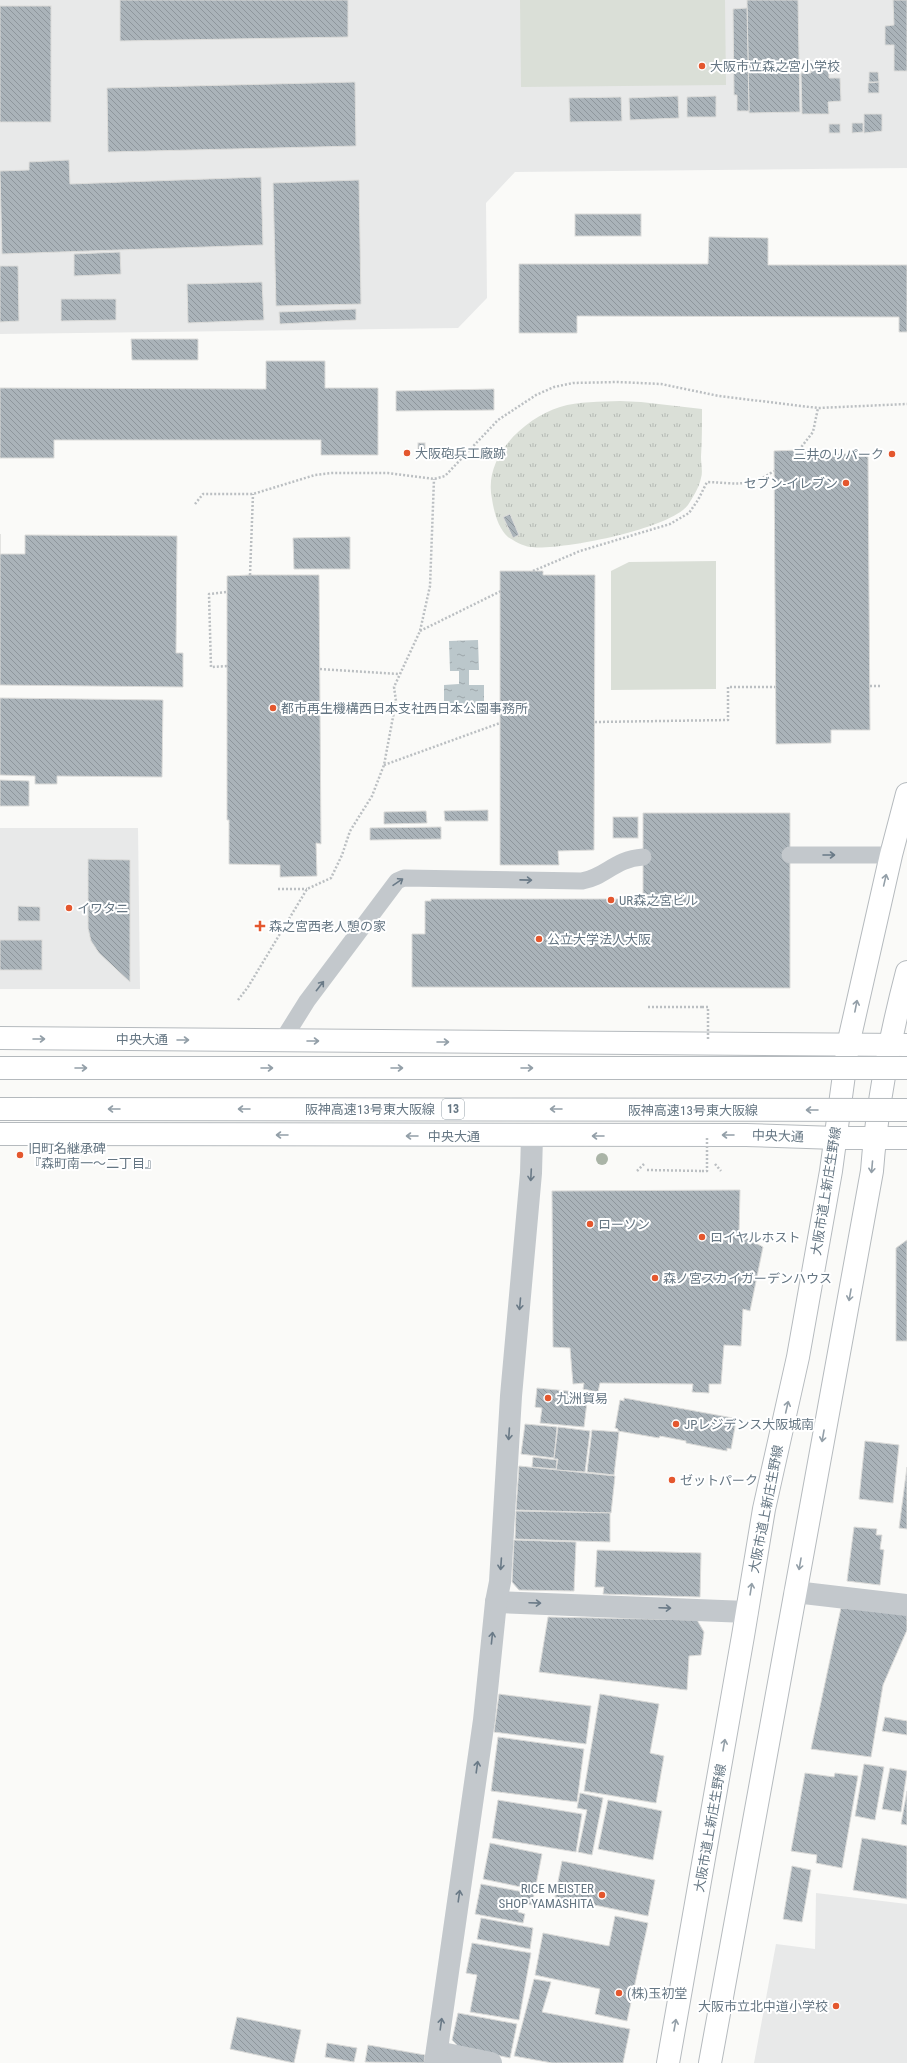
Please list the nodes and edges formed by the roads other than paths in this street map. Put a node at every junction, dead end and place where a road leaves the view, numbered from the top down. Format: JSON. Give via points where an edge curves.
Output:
{"nodes":[{"id":1,"x":907,"y":794,"type":"edge"},
{"id":2,"x":790,"y":855,"type":"dead end"},
{"id":3,"x":891,"y":855,"type":"junction"},
{"id":4,"x":643,"y":857,"type":"dead end"},
{"id":5,"x":907,"y":972,"type":"edge"},
{"id":6,"x":0,"y":1038,"type":"edge"},
{"id":7,"x":282,"y":1041,"type":"junction"},
{"id":8,"x":848,"y":1045,"type":"junction"},
{"id":9,"x":898,"y":1045,"type":"edge"},
{"id":10,"x":0,"y":1068,"type":"edge"},
{"id":11,"x":907,"y":1068,"type":"edge"},
{"id":12,"x":0,"y":1109,"type":"edge"},
{"id":13,"x":907,"y":1110,"type":"edge"},
{"id":14,"x":0,"y":1134,"type":"edge"},
{"id":15,"x":532,"y":1136,"type":"junction"},
{"id":16,"x":836,"y":1138,"type":"junction"},
{"id":17,"x":874,"y":1138,"type":"junction"},
{"id":18,"x":907,"y":1138,"type":"edge"},
{"id":19,"x":795,"y":1592,"type":"junction"},
{"id":20,"x":496,"y":1602,"type":"junction"},
{"id":21,"x":907,"y":1605,"type":"edge"},
{"id":22,"x":747,"y":1612,"type":"junction"},
{"id":23,"x":436,"y":2058,"type":"edge"},
{"id":24,"x":490,"y":2063,"type":"edge"},
{"id":25,"x":668,"y":2063,"type":"edge"},
{"id":26,"x":710,"y":2063,"type":"edge"}],
"edges":[{"from":1,"to":3,"type":"main road","name":"大阪市道上新庄生野線"},
{"from":2,"to":3,"type":"lane","one_way":true},
{"from":8,"to":3,"type":"main road","name":"大阪市道上新庄生野線","one_way":true},
{"from":7,"to":4,"type":"lane","one_way":true,"via":[[308,1001],[397,881],[404,878],[582,881],[595,878],[619,862]]},
{"from":5,"to":9,"type":"main road"},
{"from":6,"to":7,"type":"main road","name":"中央大通","one_way":true},
{"from":7,"to":8,"type":"main road","name":"中央大通","one_way":true},
{"from":8,"to":9,"type":"main road","name":"中央大通"},
{"from":8,"to":16,"type":"main road","name":"大阪市道上新庄生野線"},
{"from":9,"to":17,"type":"main road"},
{"from":10,"to":11,"type":"main road","one_way":true,"bridge":true},
{"from":13,"to":12,"type":"main road","name":"阪神高速13号東大阪線","number":"13","one_way":true,"bridge":true},
{"from":15,"to":14,"type":"main road","name":"中央大通","one_way":true},
{"from":16,"to":15,"type":"main road","name":"中央大通","one_way":true,"via":[[746,1135]]},
{"from":15,"to":20,"type":"street","one_way":true,"via":[[511,1396],[500,1582]]},
{"from":16,"to":17,"type":"main road","name":"中央大通"},
{"from":22,"to":16,"type":"main road","name":"大阪市道上新庄生野線","one_way":true,"via":[[764,1509],[798,1357]]},
{"from":17,"to":18,"type":"main road","name":"中央大通"},
{"from":17,"to":19,"type":"main road","one_way":true,"via":[[872,1171]]},
{"from":19,"to":21,"type":"street"},
{"from":19,"to":26,"type":"main road"},
{"from":20,"to":22,"type":"street","one_way":true},
{"from":23,"to":20,"type":"street","one_way":true,"via":[[484,1720]]},
{"from":25,"to":22,"type":"main road","name":"大阪市道上新庄生野線","one_way":true},
{"from":23,"to":24,"type":"street"}]}
